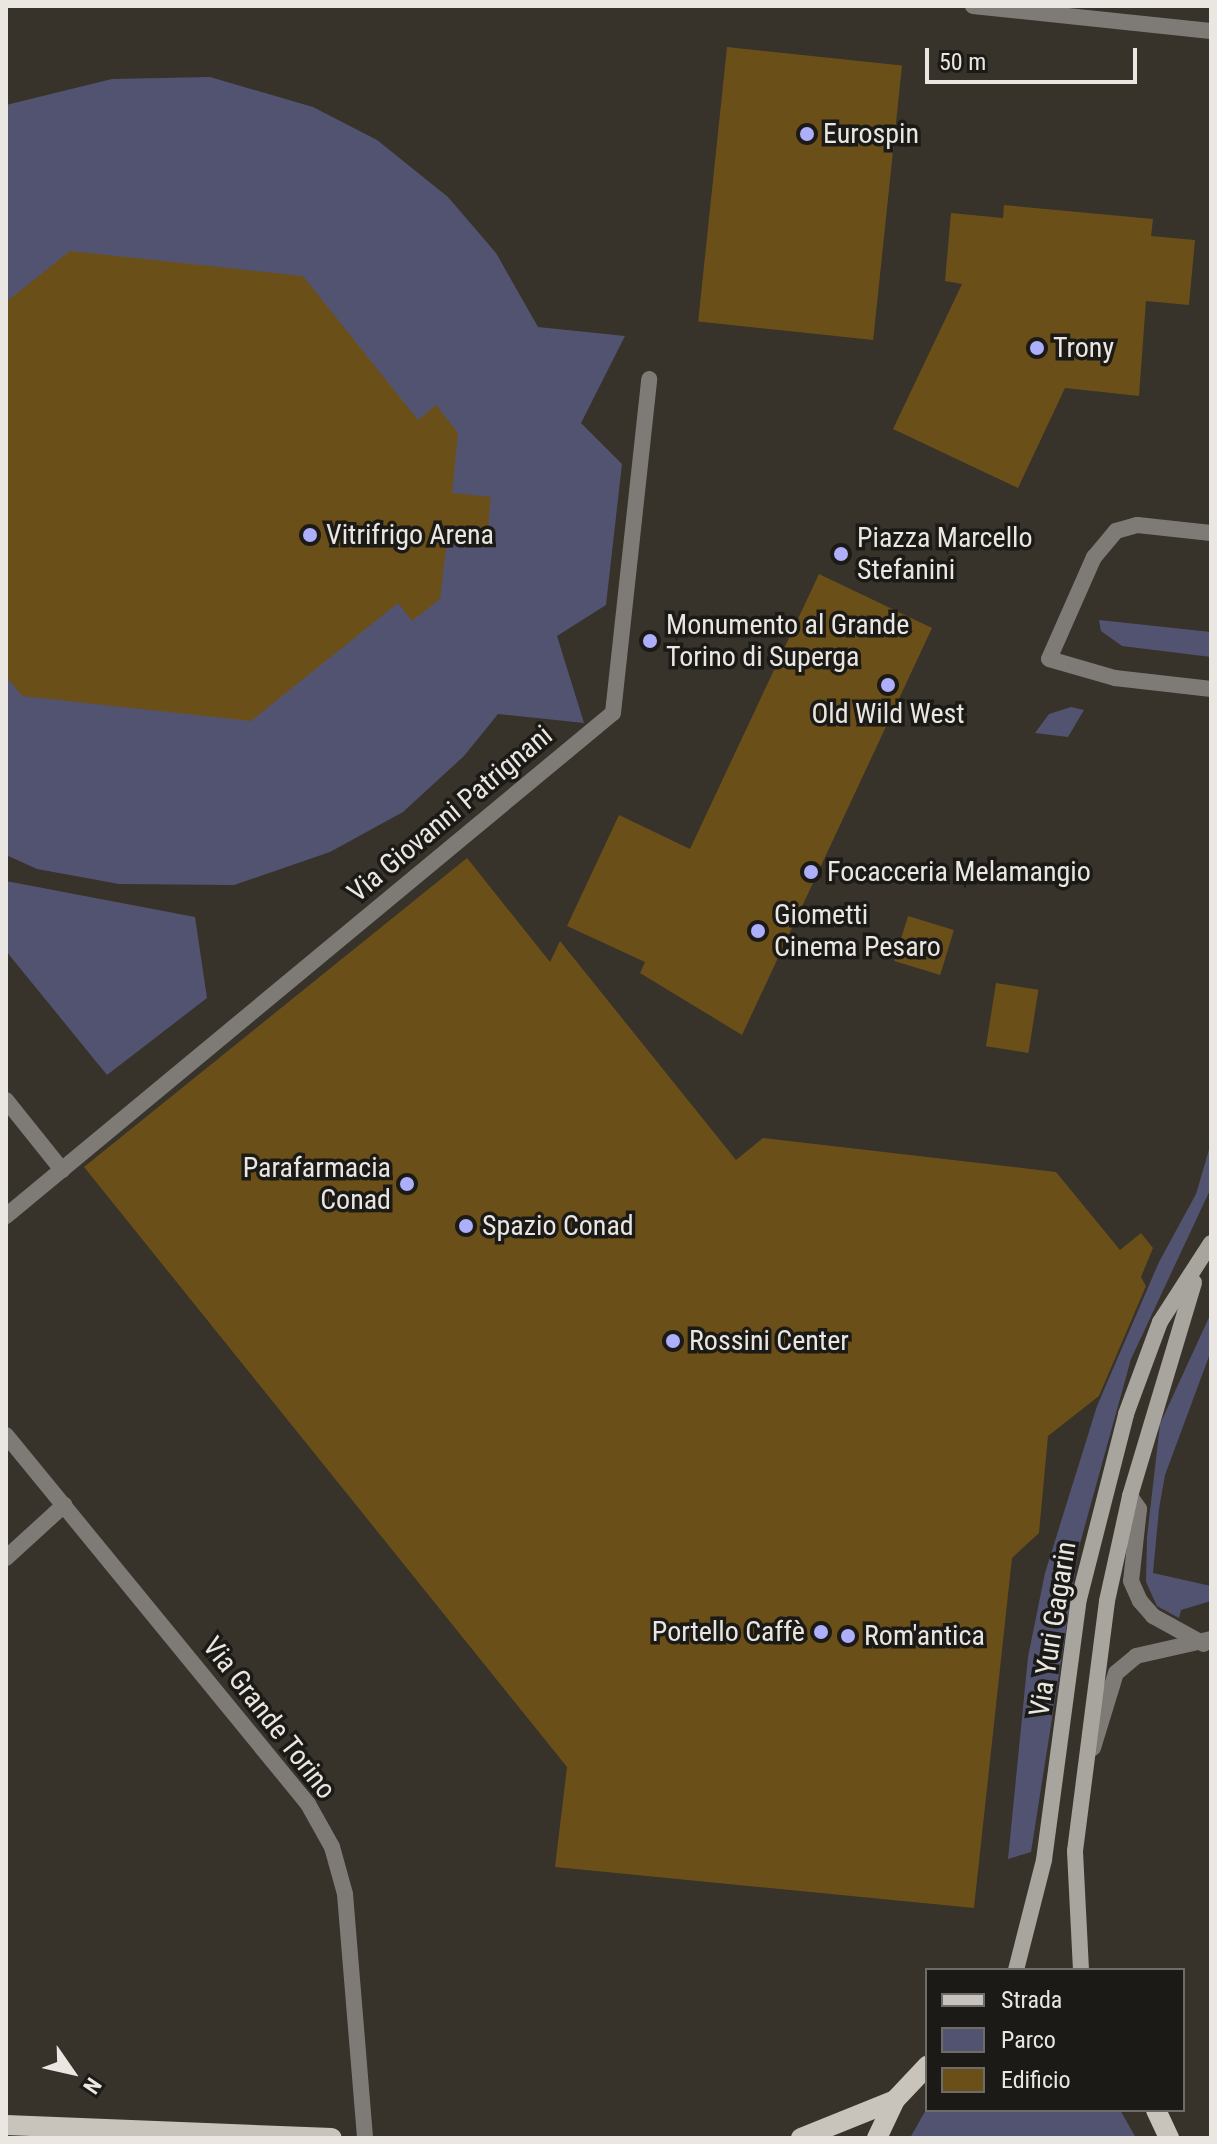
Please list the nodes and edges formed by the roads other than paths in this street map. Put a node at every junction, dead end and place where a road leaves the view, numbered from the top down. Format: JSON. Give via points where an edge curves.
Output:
{"nodes":[{"id":1,"x":973,"y":6,"type":"edge"},
{"id":2,"x":1211,"y":31,"type":"edge"},
{"id":3,"x":649,"y":379,"type":"dead end"},
{"id":4,"x":1211,"y":533,"type":"edge"},
{"id":5,"x":1211,"y":689,"type":"edge"},
{"id":6,"x":6,"y":1100,"type":"edge"},
{"id":7,"x":62,"y":1170,"type":"junction"},
{"id":8,"x":6,"y":1216,"type":"edge"},
{"id":9,"x":1211,"y":1243,"type":"edge"},
{"id":10,"x":1199,"y":1265,"type":"junction"},
{"id":11,"x":6,"y":1435,"type":"edge"},
{"id":12,"x":1130,"y":1496,"type":"junction"},
{"id":13,"x":64,"y":1505,"type":"junction"},
{"id":14,"x":6,"y":1558,"type":"edge"},
{"id":15,"x":1208,"y":1642,"type":"edge"},
{"id":16,"x":1083,"y":1780,"type":"junction"},
{"id":17,"x":1017,"y":1968,"type":"edge"},
{"id":18,"x":1081,"y":1968,"type":"edge"},
{"id":19,"x":925,"y":2068,"type":"edge"},
{"id":20,"x":895,"y":2100,"type":"junction"},
{"id":21,"x":1157,"y":2112,"type":"edge"},
{"id":22,"x":6,"y":2125,"type":"edge"},
{"id":23,"x":332,"y":2138,"type":"edge"},
{"id":24,"x":365,"y":2138,"type":"edge"},
{"id":25,"x":801,"y":2138,"type":"edge"},
{"id":26,"x":877,"y":2138,"type":"edge"},
{"id":27,"x":1169,"y":2138,"type":"edge"}],
"edges":[{"from":1,"to":2,"type":"street"},
{"from":3,"to":7,"type":"street","name":"Via Giovanni Patrignani","via":[[613,713]]},
{"from":4,"to":5,"type":"street","via":[[1137,525],[1116,531],[1094,557],[1049,659],[1115,678]]},
{"from":6,"to":7,"type":"street"},
{"from":7,"to":8,"type":"street"},
{"from":9,"to":10,"type":"main road","name":"Via Yuri Gagarin"},
{"from":10,"to":12,"type":"main road","name":"Via Yuri Gagarin"},
{"from":10,"to":17,"type":"main road","name":"Via Yuri Gagarin","via":[[1160,1322],[1126,1414],[1096,1527],[1079,1599],[1044,1860]]},
{"from":11,"to":13,"type":"street","name":"Via Grande Torino"},
{"from":12,"to":15,"type":"street","name":"Via Yuri Gagarin","via":[[1139,1509],[1131,1581],[1140,1601],[1153,1616]]},
{"from":12,"to":16,"type":"main road","name":"Via Yuri Gagarin","via":[[1107,1601]]},
{"from":13,"to":14,"type":"street"},
{"from":13,"to":24,"type":"street","name":"Via Grande Torino","via":[[308,1804],[332,1847],[345,1894]]},
{"from":15,"to":16,"type":"street","name":"Via Yuri Gagarin","via":[[1136,1656],[1116,1673]]},
{"from":16,"to":18,"type":"main road","name":"Via Yuri Gagarin","via":[[1075,1865]]},
{"from":19,"to":20,"type":"main road"},
{"from":20,"to":25,"type":"main road"},
{"from":20,"to":26,"type":"main road"},
{"from":21,"to":27,"type":"main road"},
{"from":22,"to":23,"type":"main road"}]}
